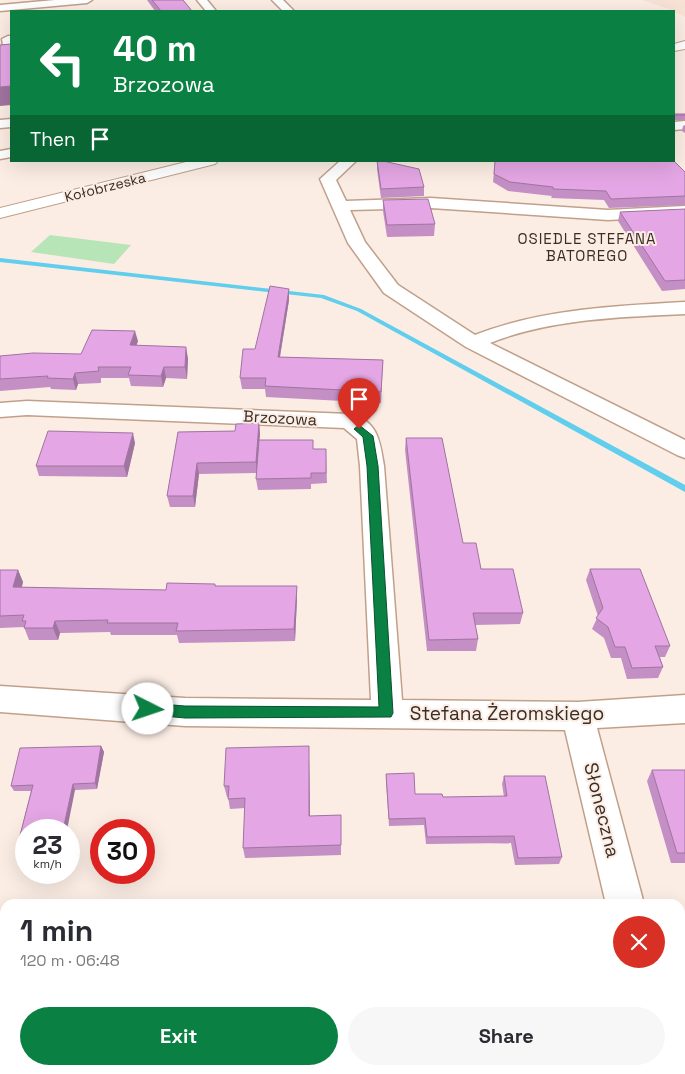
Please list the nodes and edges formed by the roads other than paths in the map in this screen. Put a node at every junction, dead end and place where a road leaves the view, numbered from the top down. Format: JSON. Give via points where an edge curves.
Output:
{"nodes":[{"id":1,"x":87,"y":0,"type":"edge"},
{"id":2,"x":202,"y":0,"type":"edge"},
{"id":3,"x":277,"y":0,"type":"edge"},
{"id":4,"x":29,"y":3,"type":"edge"},
{"id":5,"x":66,"y":4,"type":"edge"},
{"id":6,"x":0,"y":8,"type":"edge"},
{"id":7,"x":210,"y":10,"type":"edge"},
{"id":8,"x":288,"y":10,"type":"edge"},
{"id":9,"x":10,"y":39,"type":"edge"},
{"id":10,"x":10,"y":50,"type":"edge"},
{"id":11,"x":206,"y":162,"type":"edge"},
{"id":12,"x":348,"y":162,"type":"edge"},
{"id":13,"x":340,"y":206,"type":"junction"},
{"id":14,"x":0,"y":212,"type":"edge"},
{"id":15,"x":685,"y":212,"type":"edge"},
{"id":16,"x":685,"y":308,"type":"edge"},
{"id":17,"x":473,"y":343,"type":"junction"},
{"id":18,"x":0,"y":410,"type":"edge"},
{"id":19,"x":685,"y":450,"type":"edge"},
{"id":20,"x":0,"y":699,"type":"edge"},
{"id":21,"x":685,"y":709,"type":"edge"},
{"id":22,"x":386,"y":713,"type":"junction"},
{"id":23,"x":578,"y":716,"type":"junction"},
{"id":24,"x":624,"y":899,"type":"edge"}],
"edges":[{"from":1,"to":5,"type":"street"},
{"from":2,"to":7,"type":"street"},
{"from":3,"to":8,"type":"street"},
{"from":4,"to":5,"type":"street"},
{"from":4,"to":6,"type":"street"},
{"from":9,"to":10,"type":"street"},
{"from":11,"to":14,"type":"main road","name":"Kołobrzeska"},
{"from":12,"to":13,"type":"street","via":[[328,179]]},
{"from":13,"to":15,"type":"street","via":[[431,203],[608,215]]},
{"from":13,"to":17,"type":"street","via":[[358,243],[391,289]]},
{"from":16,"to":17,"type":"street","via":[[606,312],[520,326]]},
{"from":17,"to":19,"type":"street"},
{"from":18,"to":22,"type":"street","name":"Brzozowa","via":[[28,408],[350,421],[368,436],[372,466]]},
{"from":20,"to":22,"type":"street","name":"Stefana Żeromskiego","via":[[185,712]]},
{"from":21,"to":23,"type":"street","name":"Stefana Żeromskiego"},
{"from":22,"to":23,"type":"street","name":"Stefana Żeromskiego"},
{"from":23,"to":24,"type":"street","name":"Słoneczna"}]}
